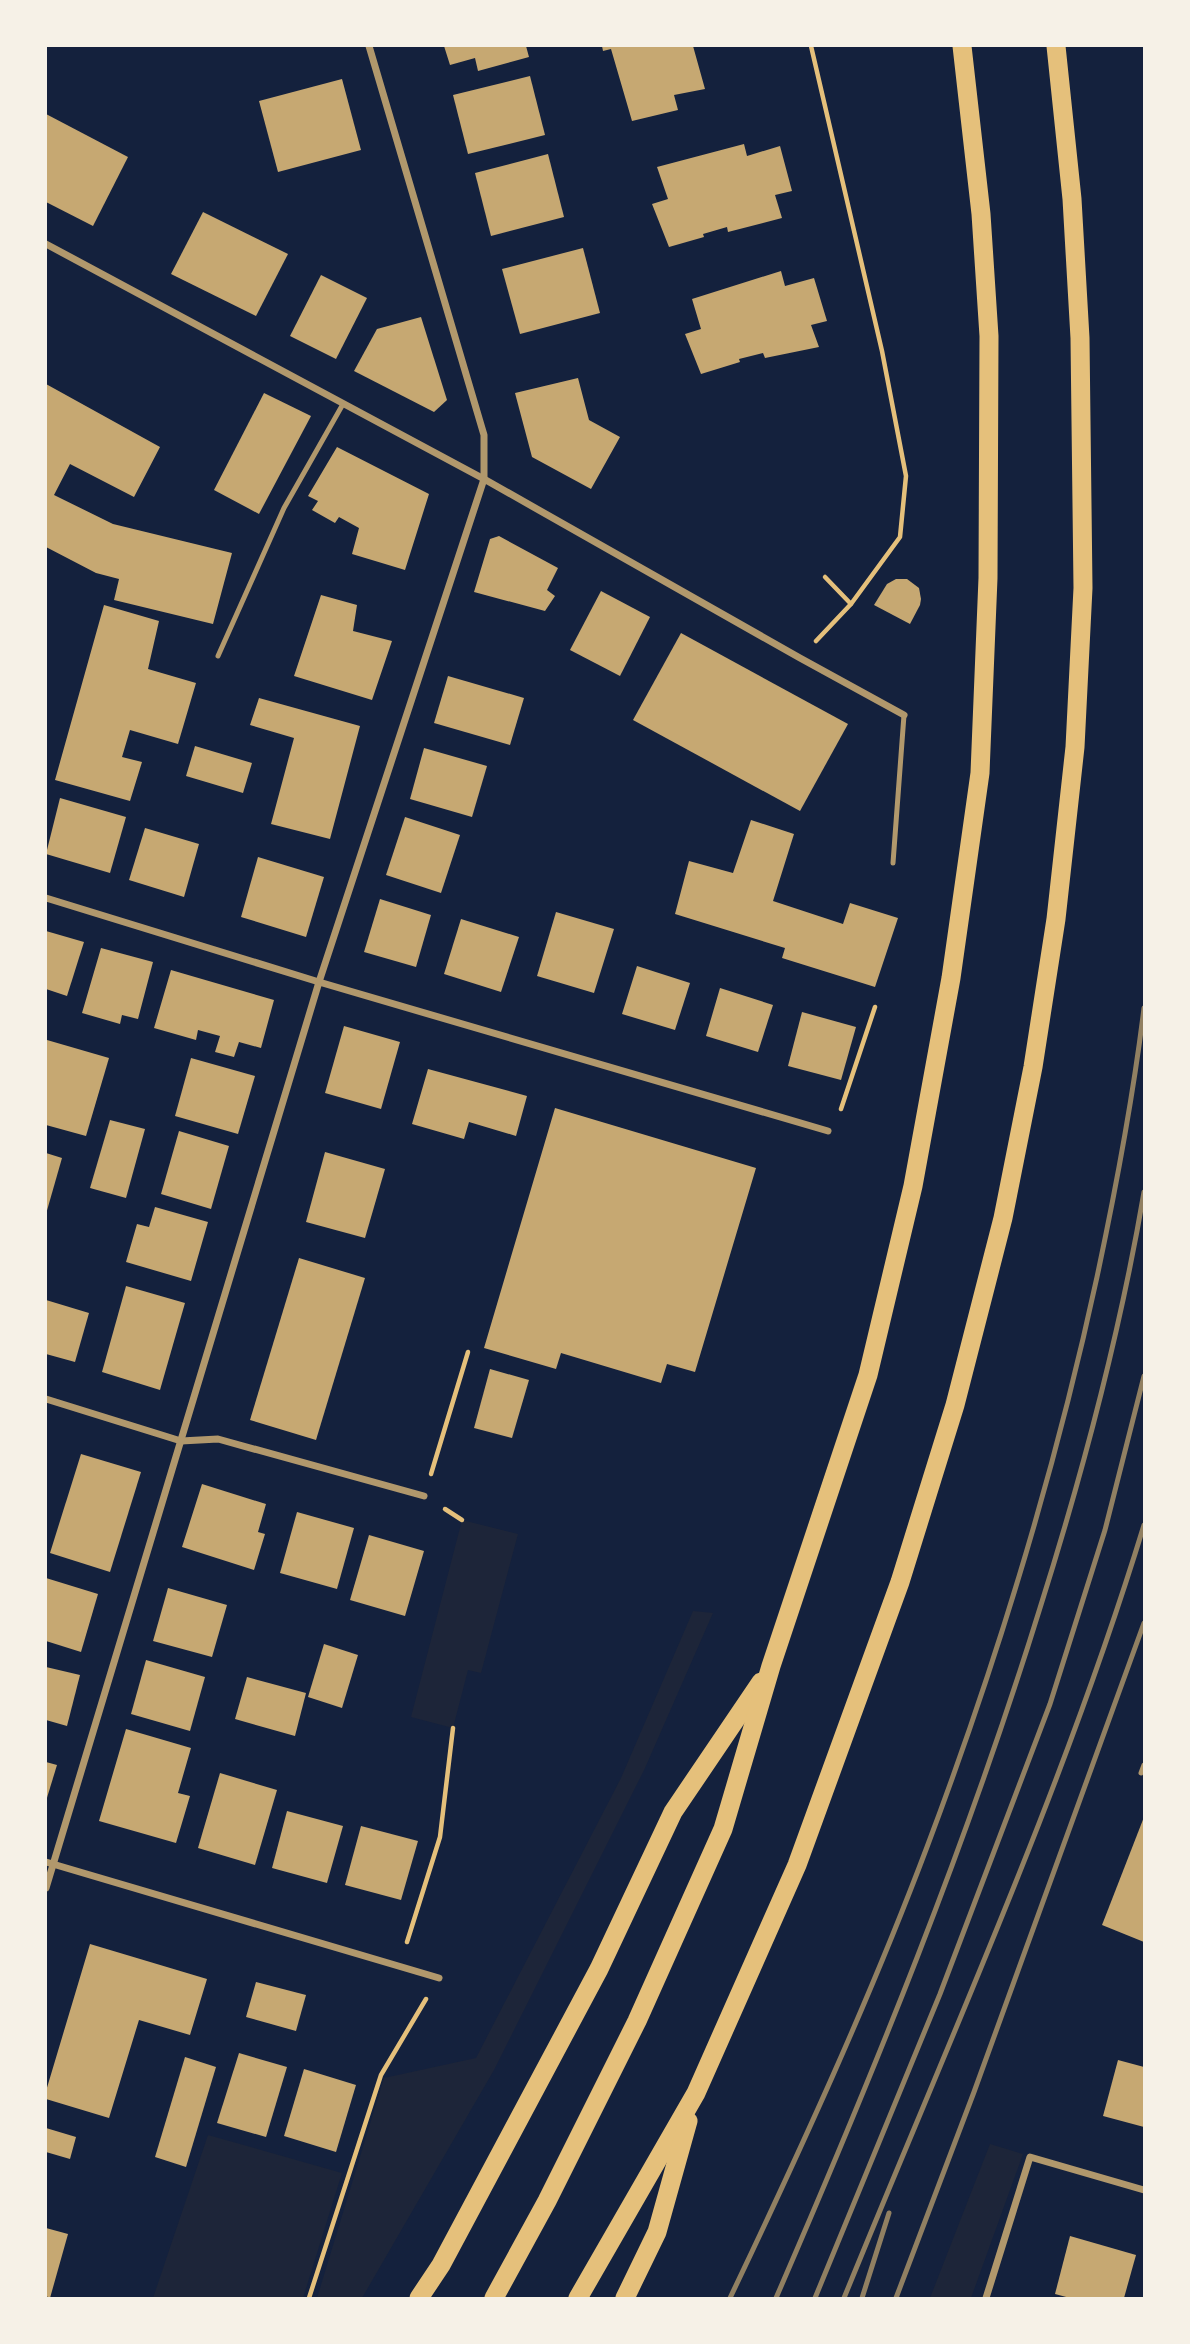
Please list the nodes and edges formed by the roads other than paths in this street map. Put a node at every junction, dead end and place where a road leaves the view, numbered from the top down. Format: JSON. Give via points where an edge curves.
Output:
{"nodes":[{"id":1,"x":369,"y":46,"type":"edge"},
{"id":2,"x":962,"y":46,"type":"edge"},
{"id":3,"x":1055,"y":46,"type":"edge"},
{"id":4,"x":46,"y":244,"type":"edge"},
{"id":5,"x":343,"y":404,"type":"junction"},
{"id":6,"x":484,"y":480,"type":"junction"},
{"id":7,"x":218,"y":656,"type":"dead end"},
{"id":8,"x":904,"y":715,"type":"joint"},
{"id":9,"x":893,"y":863,"type":"dead end"},
{"id":10,"x":46,"y":898,"type":"edge"},
{"id":11,"x":319,"y":982,"type":"junction"},
{"id":12,"x":828,"y":1131,"type":"road end"},
{"id":13,"x":46,"y":1399,"type":"edge"},
{"id":14,"x":181,"y":1440,"type":"junction"},
{"id":15,"x":424,"y":1496,"type":"road end"},
{"id":16,"x":771,"y":1666,"type":"junction"},
{"id":17,"x":1144,"y":1765,"type":"edge"},
{"id":18,"x":1141,"y":1773,"type":"dead end"},
{"id":19,"x":49,"y":1863,"type":"edge"},
{"id":20,"x":46,"y":1888,"type":"edge"},
{"id":21,"x":439,"y":1978,"type":"road end"},
{"id":22,"x":696,"y":2093,"type":"junction"},
{"id":23,"x":1144,"y":2190,"type":"edge"},
{"id":24,"x":419,"y":2298,"type":"edge"},
{"id":25,"x":494,"y":2298,"type":"edge"},
{"id":26,"x":578,"y":2298,"type":"edge"},
{"id":27,"x":625,"y":2298,"type":"edge"},
{"id":28,"x":986,"y":2298,"type":"edge"}],
"edges":[{"from":1,"to":6,"type":"street","via":[[484,435]]},
{"from":2,"to":16,"type":"highway","via":[[989,336],[988,578],[979,773],[951,978],[913,1186],[868,1375]]},
{"from":3,"to":22,"type":"highway","via":[[1072,198],[1079,324],[1083,588],[1074,747],[1056,919],[1033,1067],[1003,1218],[958,1392],[900,1582],[797,1865]]},
{"from":4,"to":5,"type":"street"},
{"from":5,"to":6,"type":"street"},
{"from":5,"to":7,"type":"lane","via":[[284,508]]},
{"from":6,"to":8,"type":"street"},
{"from":6,"to":11,"type":"street"},
{"from":8,"to":9,"type":"lane"},
{"from":10,"to":11,"type":"street"},
{"from":11,"to":12,"type":"street"},
{"from":11,"to":14,"type":"street"},
{"from":13,"to":14,"type":"street"},
{"from":14,"to":15,"type":"street","via":[[218,1439]]},
{"from":14,"to":19,"type":"street"},
{"from":16,"to":24,"type":"highway","via":[[673,1812],[599,1969]]},
{"from":16,"to":25,"type":"highway","via":[[723,1829],[637,2021]]},
{"from":17,"to":18,"type":"lane"},
{"from":19,"to":20,"type":"street"},
{"from":19,"to":21,"type":"street"},
{"from":22,"to":26,"type":"highway"},
{"from":22,"to":27,"type":"highway","via":[[657,2232]]},
{"from":23,"to":28,"type":"street","via":[[1030,2157]]}]}
